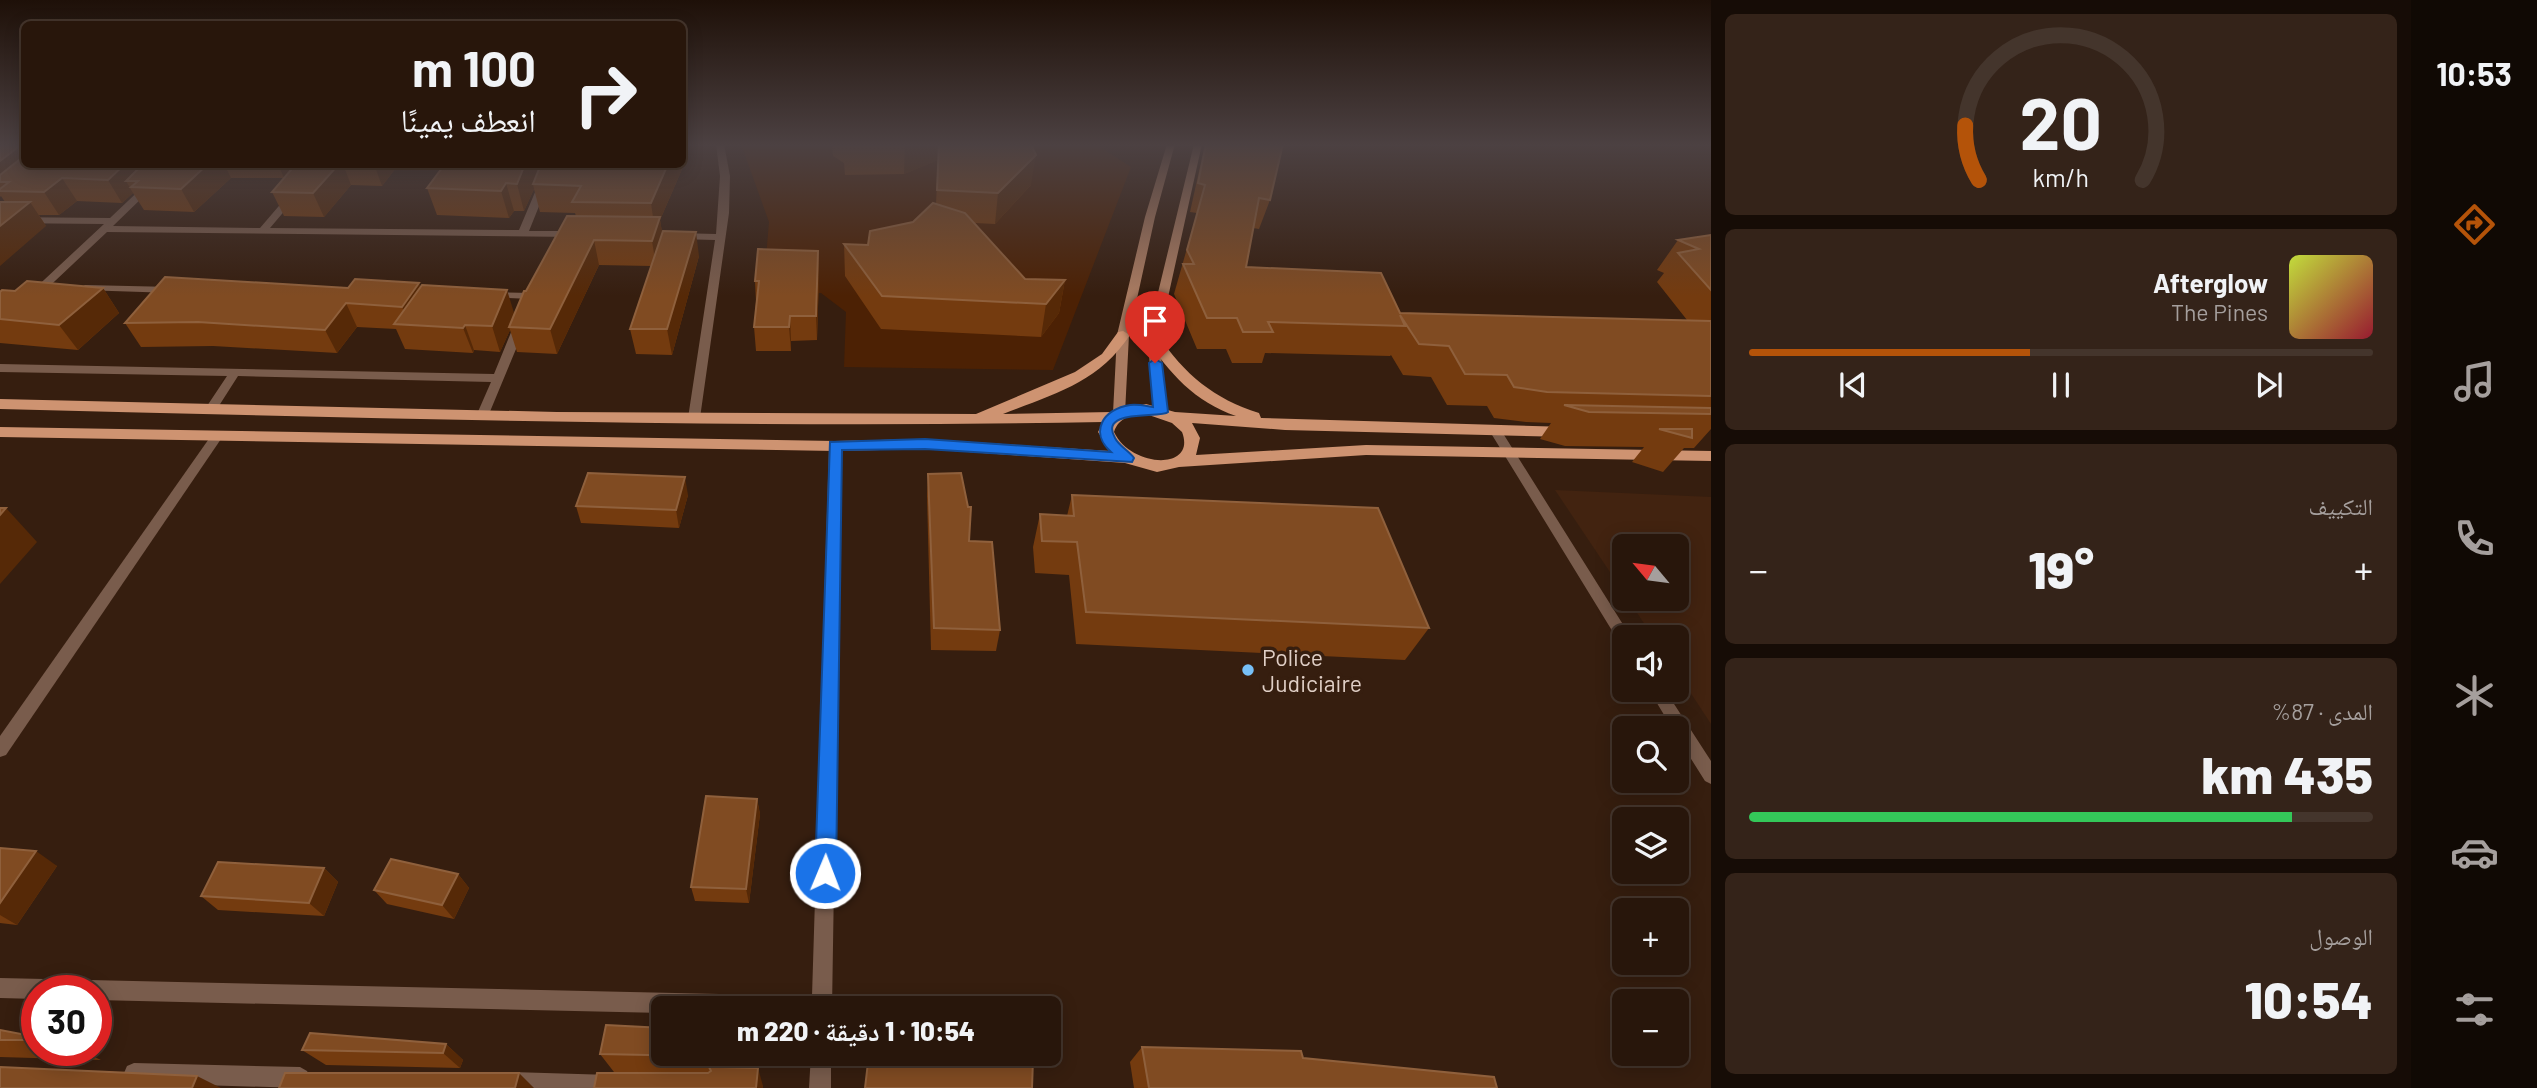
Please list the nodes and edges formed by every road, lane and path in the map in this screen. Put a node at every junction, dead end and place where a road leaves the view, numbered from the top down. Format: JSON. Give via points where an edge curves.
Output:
{"nodes":[{"id":1,"x":142,"y":195,"type":"edge"},
{"id":2,"x":293,"y":195,"type":"edge"},
{"id":3,"x":539,"y":195,"type":"edge"},
{"id":4,"x":724,"y":195,"type":"edge"},
{"id":5,"x":1156,"y":195,"type":"edge"},
{"id":6,"x":1186,"y":195,"type":"edge"},
{"id":7,"x":0,"y":220,"type":"edge"},
{"id":8,"x":111,"y":225,"type":"junction"},
{"id":9,"x":263,"y":230,"type":"junction"},
{"id":10,"x":523,"y":233,"type":"junction"},
{"id":11,"x":564,"y":234,"type":"junction"},
{"id":12,"x":590,"y":235,"type":"edge"},
{"id":13,"x":669,"y":236,"type":"edge"},
{"id":14,"x":721,"y":237,"type":"junction"},
{"id":15,"x":557,"y":246,"type":"edge"},
{"id":16,"x":538,"y":283,"type":"edge"},
{"id":17,"x":42,"y":288,"type":"junction"},
{"id":18,"x":56,"y":288,"type":"edge"},
{"id":19,"x":70,"y":288,"type":"edge"},
{"id":20,"x":181,"y":290,"type":"edge"},
{"id":21,"x":481,"y":295,"type":"edge"},
{"id":22,"x":532,"y":296,"type":"junction"},
{"id":23,"x":25,"y":303,"type":"edge"},
{"id":24,"x":1123,"y":335,"type":"junction"},
{"id":25,"x":1153,"y":338,"type":"junction"},
{"id":26,"x":0,"y":368,"type":"edge"},
{"id":27,"x":234,"y":374,"type":"junction"},
{"id":28,"x":499,"y":378,"type":"junction"},
{"id":29,"x":0,"y":404,"type":"edge"},
{"id":30,"x":211,"y":409,"type":"junction"},
{"id":31,"x":483,"y":414,"type":"junction"},
{"id":32,"x":1167,"y":414,"type":"junction"},
{"id":33,"x":1116,"y":415,"type":"junction"},
{"id":34,"x":595,"y":416,"type":"junction"},
{"id":35,"x":694,"y":418,"type":"junction"},
{"id":36,"x":972,"y":420,"type":"junction"},
{"id":37,"x":1285,"y":425,"type":"junction"},
{"id":38,"x":1495,"y":430,"type":"junction"},
{"id":39,"x":0,"y":432,"type":"edge"},
{"id":40,"x":1590,"y":432,"type":"edge"},
{"id":41,"x":218,"y":436,"type":"junction"},
{"id":42,"x":588,"y":442,"type":"junction"},
{"id":43,"x":835,"y":446,"type":"junction"},
{"id":44,"x":1508,"y":452,"type":"junction"},
{"id":45,"x":1711,"y":456,"type":"edge"},
{"id":46,"x":1127,"y":458,"type":"junction"},
{"id":47,"x":1178,"y":462,"type":"junction"},
{"id":48,"x":1616,"y":625,"type":"edge"},
{"id":49,"x":1665,"y":702,"type":"edge"},
{"id":50,"x":0,"y":750,"type":"edge"},
{"id":51,"x":1711,"y":776,"type":"edge"},
{"id":52,"x":0,"y":988,"type":"edge"},
{"id":53,"x":822,"y":996,"type":"edge"},
{"id":54,"x":651,"y":1003,"type":"edge"},
{"id":55,"x":821,"y":1066,"type":"edge"},
{"id":56,"x":112,"y":1073,"type":"edge"},
{"id":57,"x":321,"y":1078,"type":"edge"},
{"id":58,"x":486,"y":1082,"type":"edge"},
{"id":59,"x":292,"y":1083,"type":"edge"},
{"id":60,"x":637,"y":1086,"type":"edge"},
{"id":61,"x":820,"y":1088,"type":"edge"}],
"edges":[{"from":1,"to":8,"type":"street"},
{"from":2,"to":9,"type":"street"},
{"from":3,"to":10,"type":"street"},
{"from":4,"to":14,"type":"street"},
{"from":5,"to":24,"type":"street"},
{"from":6,"to":25,"type":"street"},
{"from":7,"to":8,"type":"street"},
{"from":8,"to":9,"type":"street"},
{"from":8,"to":17,"type":"street"},
{"from":9,"to":10,"type":"street"},
{"from":10,"to":11,"type":"street"},
{"from":11,"to":12,"type":"street"},
{"from":11,"to":15,"type":"street"},
{"from":13,"to":14,"type":"street"},
{"from":14,"to":35,"type":"street"},
{"from":16,"to":22,"type":"street"},
{"from":17,"to":18,"type":"street"},
{"from":17,"to":23,"type":"street"},
{"from":19,"to":20,"type":"street"},
{"from":21,"to":22,"type":"street"},
{"from":22,"to":28,"type":"street"},
{"from":24,"to":33,"type":"street"},
{"from":24,"to":36,"type":"main road","via":[[1093,367]]},
{"from":25,"to":32,"type":"street"},
{"from":25,"to":37,"type":"main road","via":[[1172,367],[1203,395]]},
{"from":26,"to":27,"type":"street"},
{"from":27,"to":28,"type":"street"},
{"from":27,"to":30,"type":"street"},
{"from":28,"to":31,"type":"street"},
{"from":29,"to":30,"type":"main road"},
{"from":30,"to":31,"type":"main road"},
{"from":31,"to":34,"type":"main road"},
{"from":32,"to":33,"type":"main road","via":[[1131,410]]},
{"from":32,"to":37,"type":"main road"},
{"from":32,"to":47,"type":"main road","via":[[1182,424],[1192,440],[1192,449]]},
{"from":33,"to":36,"type":"main road"},
{"from":33,"to":46,"type":"main road","via":[[1106,432],[1116,451]]},
{"from":34,"to":35,"type":"main road"},
{"from":34,"to":42,"type":"main road"},
{"from":35,"to":36,"type":"main road"},
{"from":37,"to":38,"type":"main road"},
{"from":38,"to":40,"type":"main road"},
{"from":38,"to":44,"type":"street"},
{"from":39,"to":41,"type":"main road"},
{"from":41,"to":42,"type":"main road"},
{"from":41,"to":50,"type":"street"},
{"from":42,"to":43,"type":"main road"},
{"from":43,"to":46,"type":"main road","via":[[925,444]]},
{"from":43,"to":53,"type":"street"},
{"from":44,"to":45,"type":"main road"},
{"from":44,"to":47,"type":"main road","via":[[1336,451]]},
{"from":44,"to":48,"type":"street"},
{"from":46,"to":47,"type":"main road","via":[[1153,466]]},
{"from":49,"to":51,"type":"street"},
{"from":52,"to":54,"type":"street"},
{"from":55,"to":61,"type":"street"},
{"from":56,"to":59,"type":"street"},
{"from":57,"to":59,"type":"street"},
{"from":58,"to":60,"type":"street"}]}
